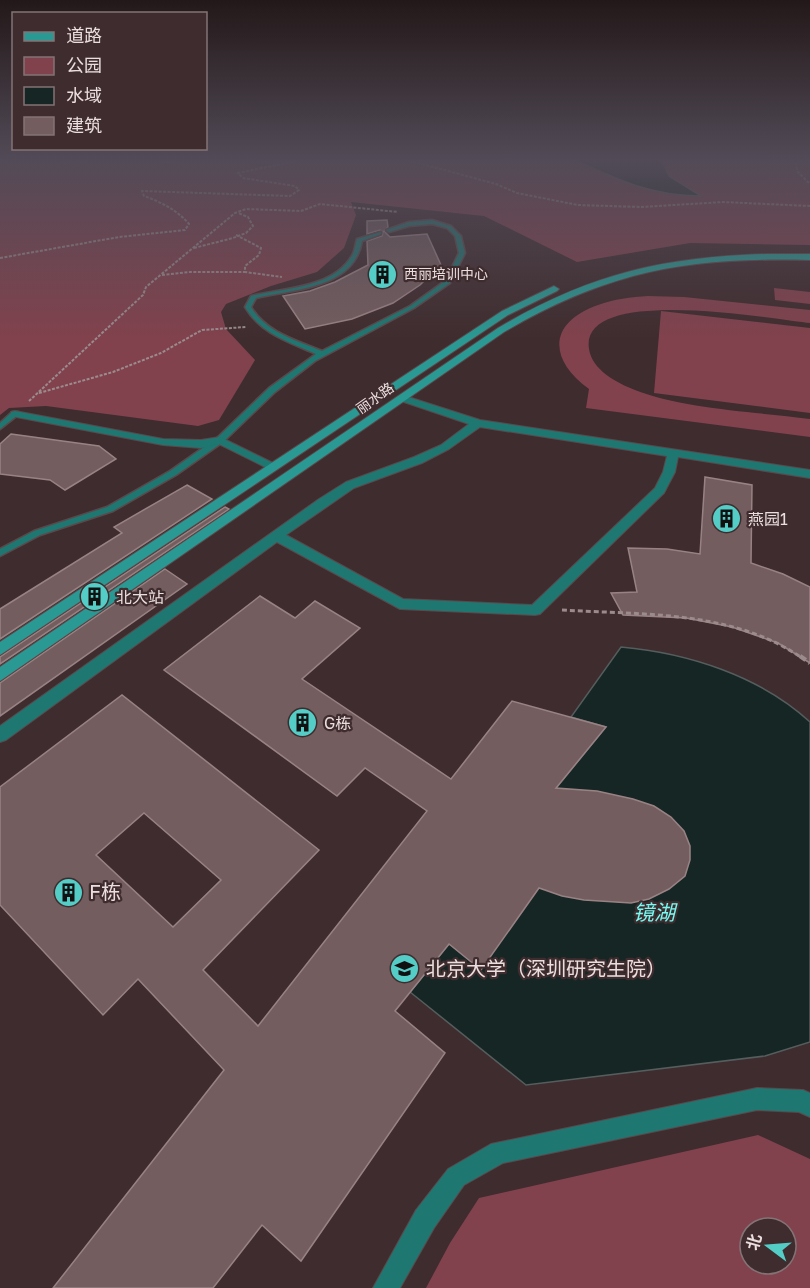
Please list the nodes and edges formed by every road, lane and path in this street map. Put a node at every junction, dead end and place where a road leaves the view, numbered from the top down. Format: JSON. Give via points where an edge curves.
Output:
{"nodes":[{"id":1,"x":185,"y":218,"type":"edge"},
{"id":2,"x":230,"y":218,"type":"edge"},
{"id":3,"x":249,"y":218,"type":"edge"},
{"id":4,"x":389,"y":230,"type":"dead end"},
{"id":5,"x":378,"y":233,"type":"dead end"},
{"id":6,"x":236,"y":235,"type":"junction"},
{"id":7,"x":194,"y":248,"type":"junction"},
{"id":8,"x":810,"y":251,"type":"edge"},
{"id":9,"x":810,"y":257,"type":"edge"},
{"id":10,"x":0,"y":258,"type":"edge"},
{"id":11,"x":245,"y":272,"type":"junction"},
{"id":12,"x":160,"y":276,"type":"junction"},
{"id":13,"x":312,"y":285,"type":"junction"},
{"id":14,"x":262,"y":325,"type":"junction"},
{"id":15,"x":322,"y":354,"type":"junction"},
{"id":16,"x":37,"y":394,"type":"junction"},
{"id":17,"x":402,"y":398,"type":"junction"},
{"id":18,"x":15,"y":414,"type":"junction"},
{"id":19,"x":478,"y":423,"type":"junction"},
{"id":20,"x":0,"y":427,"type":"edge"},
{"id":21,"x":220,"y":440,"type":"junction"},
{"id":22,"x":673,"y":453,"type":"junction"},
{"id":23,"x":273,"y":465,"type":"junction"},
{"id":24,"x":810,"y":474,"type":"edge"},
{"id":25,"x":277,"y":536,"type":"junction"},
{"id":26,"x":0,"y":553,"type":"edge"},
{"id":27,"x":535,"y":610,"type":"junction"},
{"id":28,"x":0,"y":649,"type":"edge"},
{"id":29,"x":810,"y":663,"type":"edge"},
{"id":30,"x":0,"y":675,"type":"edge"},
{"id":31,"x":0,"y":735,"type":"edge"},
{"id":32,"x":810,"y":1106,"type":"edge"},
{"id":33,"x":386,"y":1288,"type":"edge"}],
"edges":[{"from":1,"to":10,"type":"path","via":[[189,224],[185,231],[119,237]]},
{"from":2,"to":7,"type":"path"},
{"from":3,"to":6,"type":"path","via":[[253,226]]},
{"from":4,"to":15,"type":"lane","via":[[432,222],[449,227],[459,236],[462,253],[448,282],[412,307]]},
{"from":5,"to":13,"type":"lane","via":[[359,240],[354,258],[337,273]]},
{"from":6,"to":7,"type":"path"},
{"from":6,"to":11,"type":"path","via":[[261,248],[259,255],[245,266]]},
{"from":7,"to":12,"type":"path"},
{"from":8,"to":23,"type":"main road","name":"丽水路","via":[[751,249],[677,255],[574,280],[505,313]]},
{"from":9,"to":17,"type":"main road","name":"丽水路","via":[[702,260],[603,279],[518,319]]},
{"from":11,"to":12,"type":"path"},
{"from":11,"to":13,"type":"path"},
{"from":12,"to":16,"type":"path"},
{"from":13,"to":14,"type":"lane","via":[[253,297],[248,307],[253,319]]},
{"from":14,"to":15,"type":"lane"},
{"from":14,"to":16,"type":"path","via":[[202,330],[161,353],[113,372]]},
{"from":15,"to":21,"type":"lane","via":[[272,390]]},
{"from":16,"to":18,"type":"path"},
{"from":17,"to":19,"type":"street"},
{"from":17,"to":30,"type":"main road","name":"丽水路"},
{"from":18,"to":20,"type":"lane"},
{"from":18,"to":21,"type":"street","via":[[162,442],[201,444]]},
{"from":19,"to":22,"type":"street"},
{"from":19,"to":25,"type":"street","via":[[445,447],[350,485]]},
{"from":21,"to":23,"type":"street"},
{"from":21,"to":26,"type":"lane","via":[[110,509],[37,533]]},
{"from":22,"to":24,"type":"street"},
{"from":22,"to":27,"type":"street","via":[[660,489]]},
{"from":23,"to":28,"type":"main road","name":"丽水路"},
{"from":25,"to":27,"type":"street","via":[[399,604]]},
{"from":25,"to":31,"type":"street"},
{"from":27,"to":29,"type":"path","via":[[663,616],[732,627],[778,643]]},
{"from":32,"to":33,"type":"street","via":[[803,1101],[757,1099],[499,1152],[456,1177],[425,1219]]}]}
